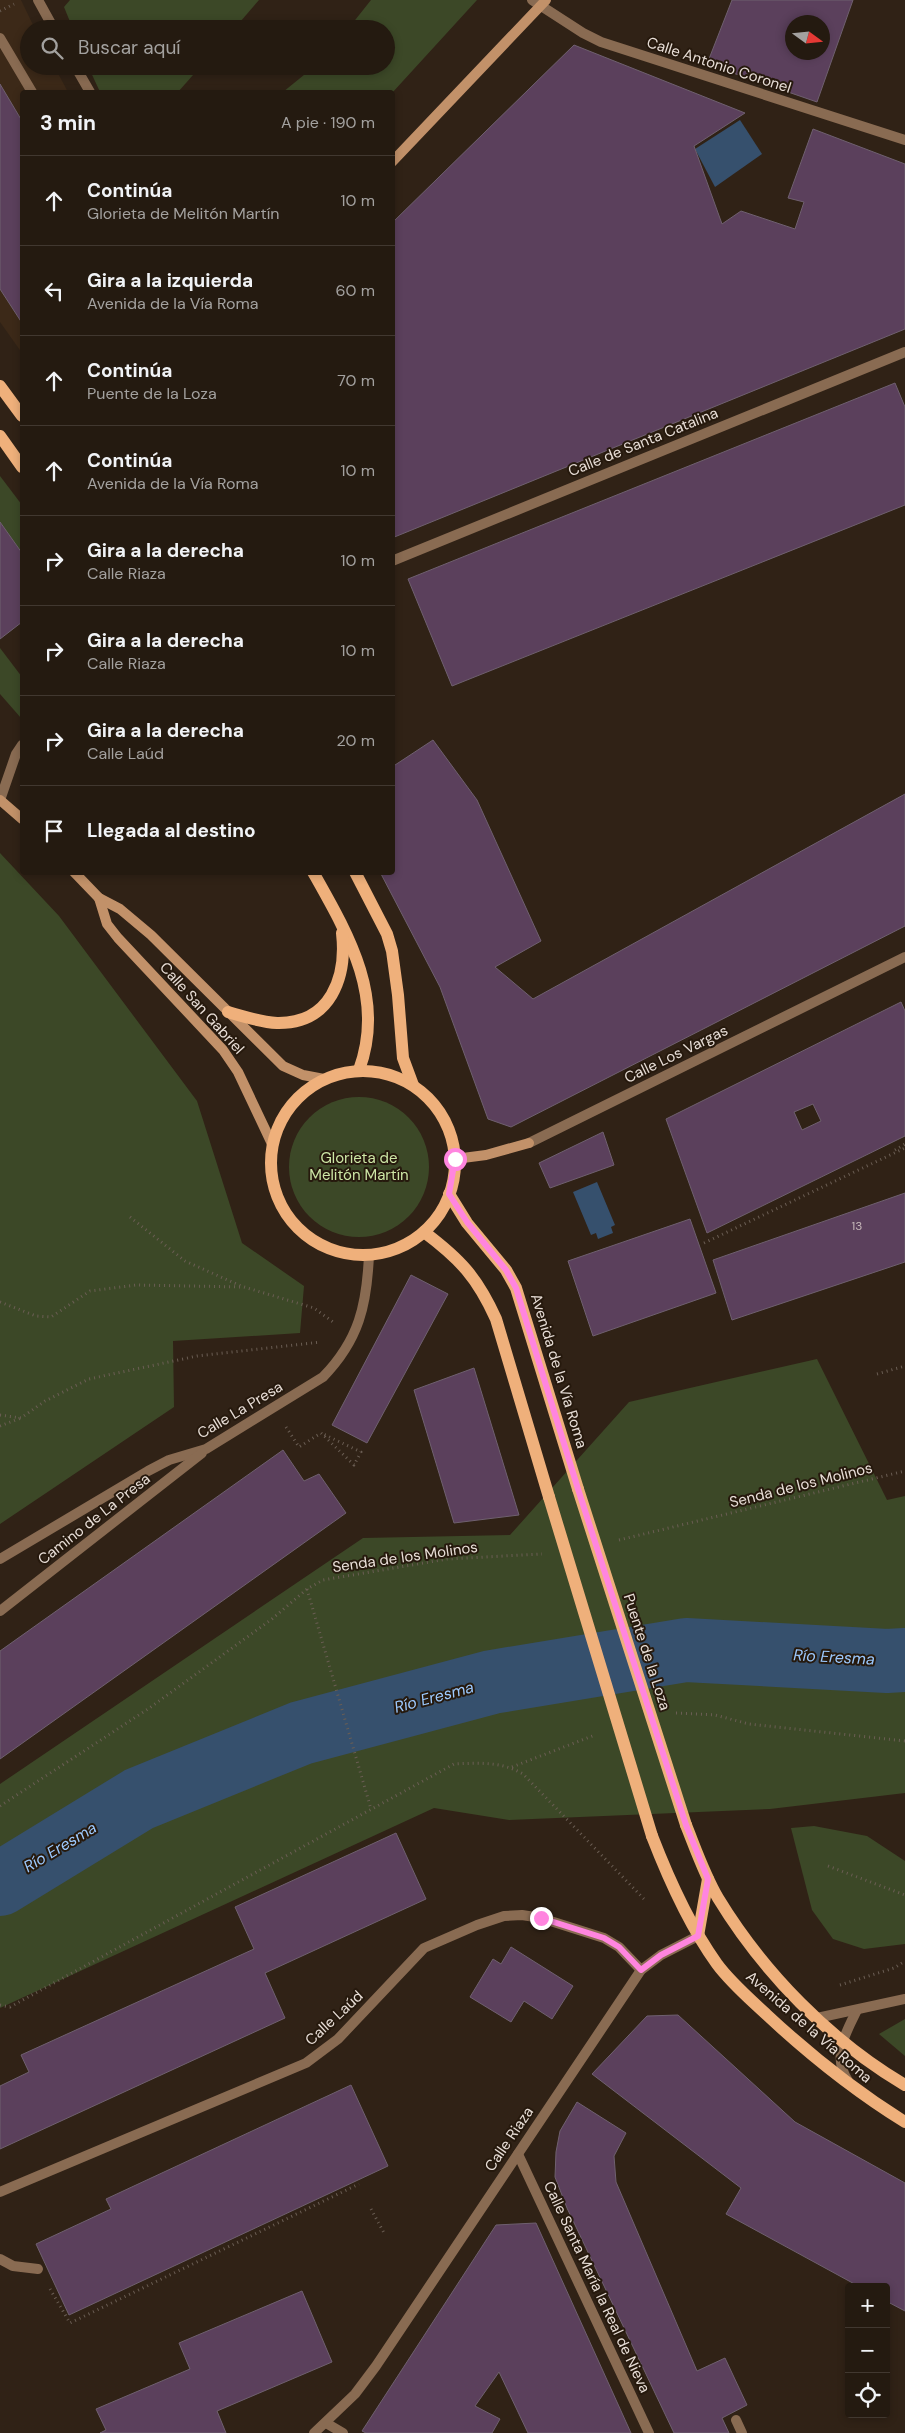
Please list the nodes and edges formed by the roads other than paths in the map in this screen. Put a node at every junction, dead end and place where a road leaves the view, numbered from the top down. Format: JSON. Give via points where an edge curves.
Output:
{"nodes":[{"id":1,"x":38,"y":0,"type":"edge"},
{"id":2,"x":540,"y":2,"type":"edge"},
{"id":3,"x":49,"y":20,"type":"edge"},
{"id":4,"x":0,"y":38,"type":"edge"},
{"id":5,"x":20,"y":72,"type":"edge"},
{"id":6,"x":22,"y":75,"type":"edge"},
{"id":7,"x":80,"y":75,"type":"edge"},
{"id":8,"x":31,"y":90,"type":"edge"},
{"id":9,"x":89,"y":90,"type":"edge"},
{"id":10,"x":904,"y":137,"type":"edge"},
{"id":11,"x":395,"y":159,"type":"edge"},
{"id":12,"x":905,"y":352,"type":"edge"},
{"id":13,"x":0,"y":386,"type":"edge"},
{"id":14,"x":20,"y":413,"type":"edge"},
{"id":15,"x":0,"y":436,"type":"edge"},
{"id":16,"x":20,"y":464,"type":"edge"},
{"id":17,"x":395,"y":560,"type":"edge"},
{"id":18,"x":20,"y":748,"type":"edge"},
{"id":19,"x":0,"y":800,"type":"edge"},
{"id":20,"x":20,"y":817,"type":"edge"},
{"id":21,"x":77,"y":875,"type":"edge"},
{"id":22,"x":315,"y":875,"type":"edge"},
{"id":23,"x":357,"y":875,"type":"edge"},
{"id":24,"x":99,"y":898,"type":"junction"},
{"id":25,"x":341,"y":923,"type":"junction"},
{"id":26,"x":904,"y":960,"type":"edge"},
{"id":27,"x":228,"y":1012,"type":"junction"},
{"id":28,"x":359,"y":1070,"type":"junction"},
{"id":29,"x":324,"y":1079,"type":"junction"},
{"id":30,"x":413,"y":1086,"type":"junction"},
{"id":31,"x":529,"y":1143,"type":"joint"},
{"id":32,"x":273,"y":1146,"type":"junction"},
{"id":33,"x":455,"y":1159,"type":"junction"},
{"id":34,"x":449,"y":1194,"type":"junction"},
{"id":35,"x":424,"y":1232,"type":"junction"},
{"id":36,"x":369,"y":1254,"type":"junction"},
{"id":37,"x":206,"y":1449,"type":"junction"},
{"id":38,"x":578,"y":1489,"type":"joint"},
{"id":39,"x":0,"y":1559,"type":"edge"},
{"id":40,"x":0,"y":1611,"type":"edge"},
{"id":41,"x":686,"y":1825,"type":"joint"},
{"id":42,"x":708,"y":1879,"type":"junction"},
{"id":43,"x":698,"y":1936,"type":"junction"},
{"id":44,"x":641,"y":1970,"type":"junction"},
{"id":45,"x":905,"y":1999,"type":"edge"},
{"id":46,"x":857,"y":2010,"type":"junction"},
{"id":47,"x":816,"y":2018,"type":"junction"},
{"id":48,"x":842,"y":2039,"type":"junction"},
{"id":49,"x":850,"y":2085,"type":"junction"},
{"id":50,"x":905,"y":2085,"type":"edge"},
{"id":51,"x":905,"y":2122,"type":"edge"},
{"id":52,"x":518,"y":2154,"type":"junction"},
{"id":53,"x":0,"y":2192,"type":"edge"},
{"id":54,"x":0,"y":2259,"type":"edge"},
{"id":55,"x":38,"y":2269,"type":"road end"},
{"id":56,"x":736,"y":2420,"type":"dead end"},
{"id":57,"x":326,"y":2423,"type":"junction"},
{"id":58,"x":314,"y":2433,"type":"edge"},
{"id":59,"x":343,"y":2433,"type":"edge"},
{"id":60,"x":648,"y":2433,"type":"edge"},
{"id":61,"x":742,"y":2433,"type":"edge"}],
"edges":[{"from":1,"to":3,"type":"street"},
{"from":2,"to":10,"type":"street","name":"Calle Antonio Coronel","via":[[601,42]]},
{"from":2,"to":11,"type":"main road"},
{"from":4,"to":5,"type":"street"},
{"from":6,"to":8,"type":"street"},
{"from":7,"to":9,"type":"street"},
{"from":12,"to":17,"type":"street","name":"Calle de Santa Catalina"},
{"from":13,"to":14,"type":"main road"},
{"from":15,"to":16,"type":"main road"},
{"from":18,"to":19,"type":"street"},
{"from":19,"to":20,"type":"main road"},
{"from":21,"to":24,"type":"main road","name":"Calle San Gabriel"},
{"from":22,"to":25,"type":"main road"},
{"from":23,"to":30,"type":"main road","via":[[387,934],[392,951],[403,1058]]},
{"from":24,"to":27,"type":"main road","name":"Calle San Gabriel","via":[[135,921]]},
{"from":24,"to":32,"type":"main road","name":"Calle San Gabriel","via":[[102,911],[118,938],[232,1063]]},
{"from":25,"to":27,"type":"main road","via":[[343,966],[338,983],[322,1006],[308,1016],[287,1023],[257,1020]]},
{"from":25,"to":28,"type":"main road","via":[[357,957],[366,997],[368,1037]]},
{"from":26,"to":31,"type":"street","name":"Calle Los Vargas"},
{"from":27,"to":29,"type":"main road","name":"Calle San Gabriel","via":[[283,1066],[303,1076]]},
{"from":28,"to":29,"type":"main road"},
{"from":28,"to":30,"type":"main road","via":[[379,1072]]},
{"from":29,"to":32,"type":"main road","via":[[286,1111]]},
{"from":30,"to":33,"type":"main road","via":[[436,1107],[446,1123]]},
{"from":31,"to":33,"type":"main road","name":"Calle Los Vargas","via":[[486,1155]]},
{"from":32,"to":36,"type":"main road","via":[[273,1183],[289,1217],[302,1232],[334,1250]]},
{"from":33,"to":34,"type":"main road"},
{"from":34,"to":35,"type":"main road"},
{"from":34,"to":38,"type":"main road","name":"Avenida de la Vía Roma","via":[[516,1288]]},
{"from":35,"to":36,"type":"main road","via":[[399,1247]]},
{"from":35,"to":43,"type":"main road","name":"Avenida de la Vía Roma","bridge":true,"via":[[459,1259],[485,1295],[496,1319],[652,1836],[668,1878]]},
{"from":36,"to":37,"type":"street","name":"Calle La Presa","via":[[361,1317],[338,1361],[317,1381]]},
{"from":37,"to":39,"type":"street","name":"Calle La Presa","via":[[148,1470]]},
{"from":37,"to":40,"type":"street","name":"Camino de La Presa"},
{"from":38,"to":41,"type":"main road","name":"Puente de la Loza","bridge":true},
{"from":41,"to":42,"type":"main road","name":"Avenida de la Vía Roma"},
{"from":42,"to":43,"type":"main road"},
{"from":42,"to":47,"type":"main road","name":"Avenida de la Vía Roma","via":[[731,1918],[769,1969]]},
{"from":43,"to":44,"type":"street","name":"Calle Riaza","via":[[661,1955]]},
{"from":43,"to":49,"type":"main road","name":"Avenida de la Vía Roma","via":[[717,1965],[740,1990]]},
{"from":44,"to":52,"type":"street","name":"Calle Riaza"},
{"from":44,"to":53,"type":"street","name":"Calle Laúd","via":[[619,1947],[604,1938],[541,1918],[504,1916],[478,1925],[424,1948],[338,2039],[306,2063]]},
{"from":45,"to":46,"type":"street"},
{"from":46,"to":47,"type":"street"},
{"from":46,"to":48,"type":"street"},
{"from":47,"to":48,"type":"main road","name":"Avenida de la Vía Roma"},
{"from":48,"to":49,"type":"street","via":[[839,2058],[842,2073]]},
{"from":48,"to":50,"type":"main road","name":"Avenida de la Vía Roma"},
{"from":49,"to":51,"type":"main road","name":"Avenida de la Vía Roma"},
{"from":52,"to":57,"type":"street","name":"Calle Riaza","via":[[376,2366],[355,2394]]},
{"from":52,"to":60,"type":"street","name":"Calle Santa María la Real de Nieva"},
{"from":54,"to":55,"type":"street","via":[[13,2266]]},
{"from":56,"to":61,"type":"street"},
{"from":57,"to":58,"type":"street","name":"Calle Riaza"},
{"from":57,"to":59,"type":"street"}]}
